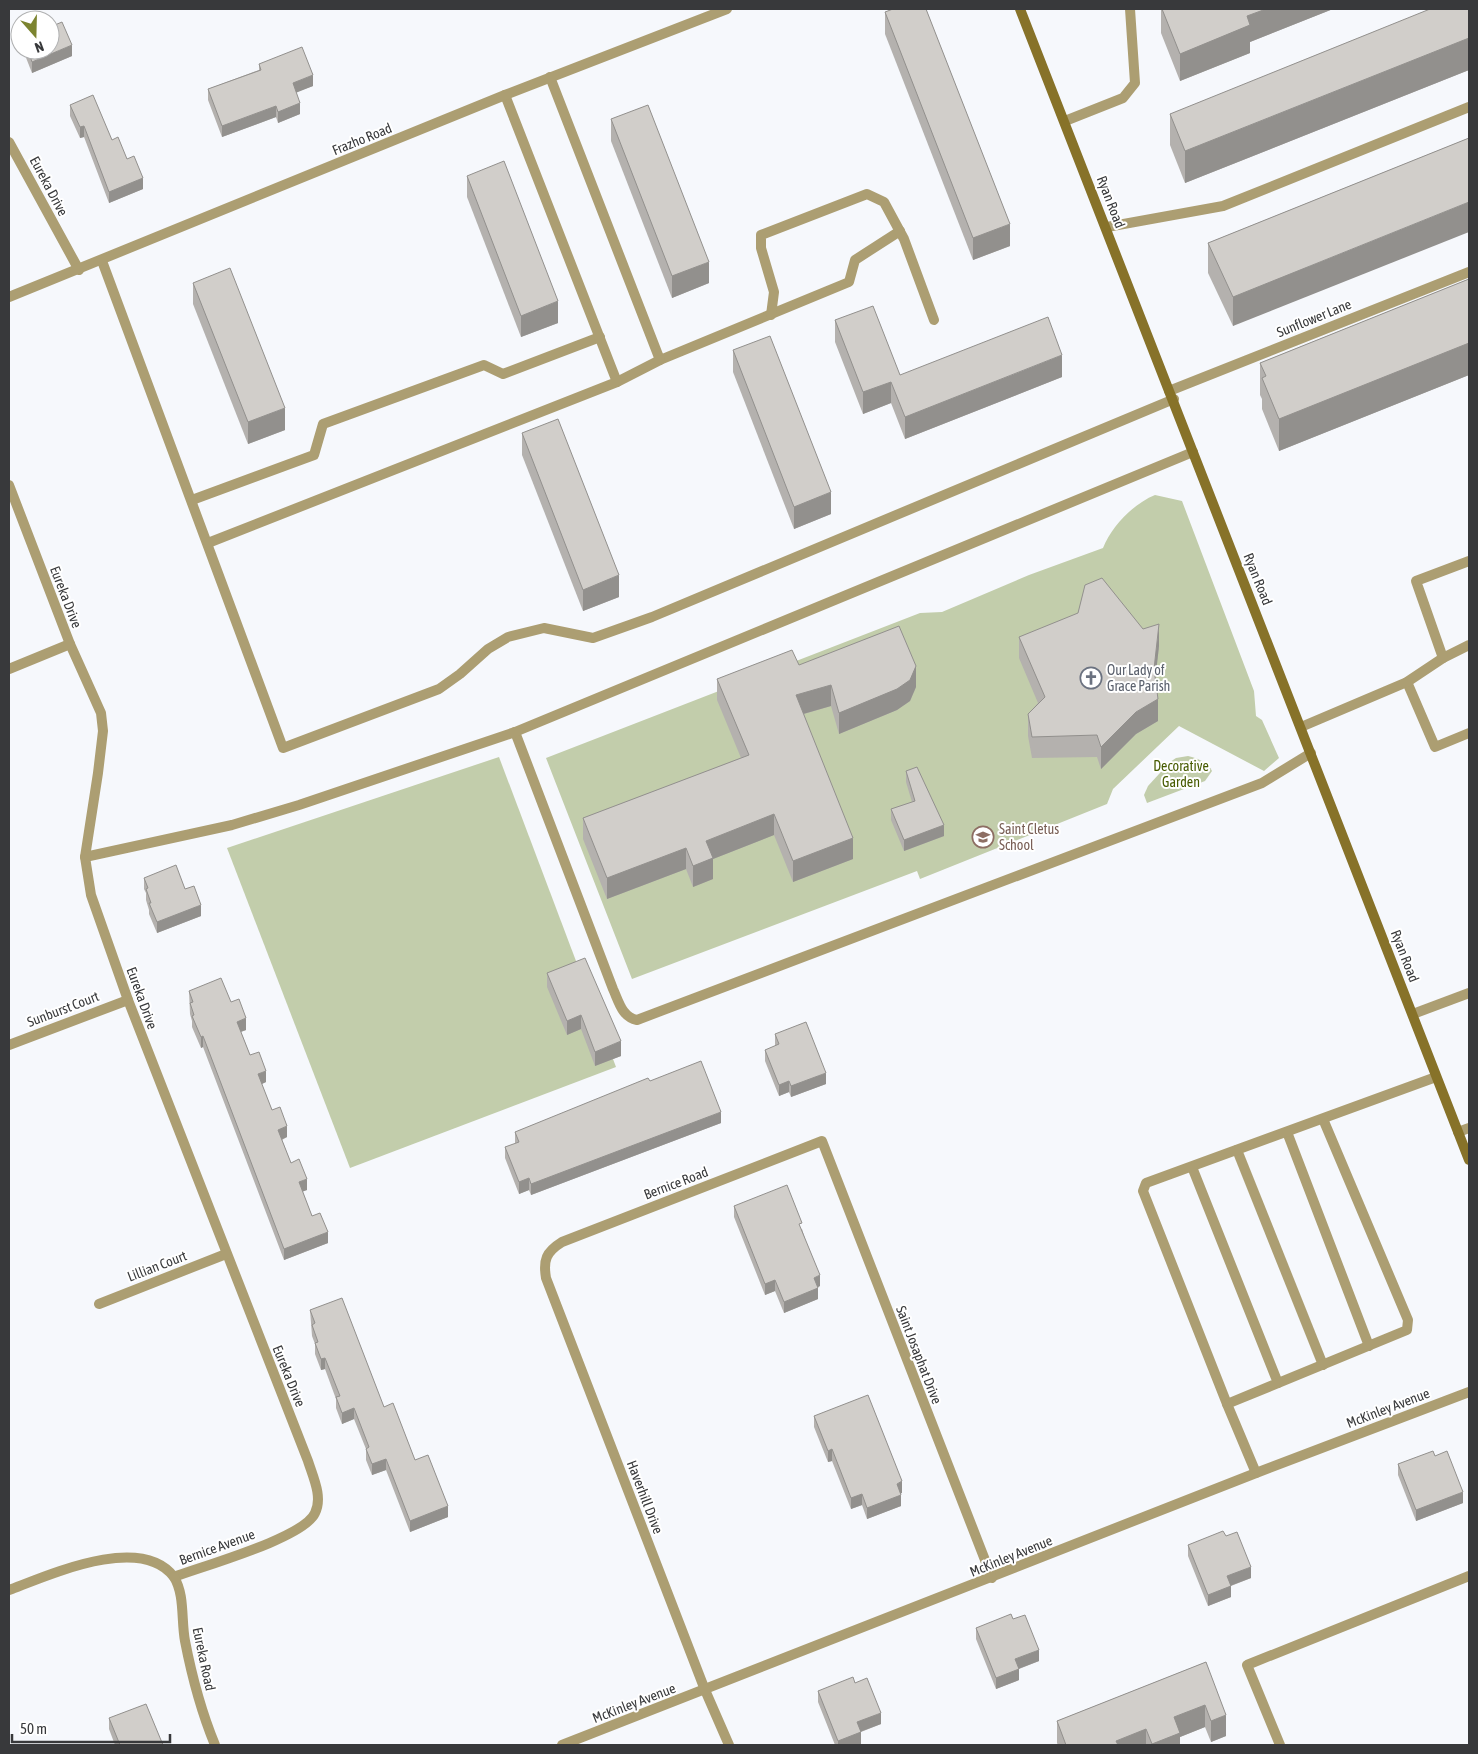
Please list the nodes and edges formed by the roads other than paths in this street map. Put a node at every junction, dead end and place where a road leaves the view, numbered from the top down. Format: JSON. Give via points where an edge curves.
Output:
{"nodes":[{"id":1,"x":727,"y":9,"type":"edge"},
{"id":2,"x":1020,"y":9,"type":"edge"},
{"id":3,"x":1130,"y":9,"type":"edge"},
{"id":4,"x":550,"y":78,"type":"junction"},
{"id":5,"x":505,"y":95,"type":"junction"},
{"id":6,"x":1469,"y":107,"type":"edge"},
{"id":7,"x":1065,"y":121,"type":"junction"},
{"id":8,"x":9,"y":142,"type":"edge"},
{"id":9,"x":1107,"y":227,"type":"junction"},
{"id":10,"x":900,"y":231,"type":"junction"},
{"id":11,"x":102,"y":261,"type":"junction"},
{"id":12,"x":78,"y":270,"type":"junction"},
{"id":13,"x":1469,"y":272,"type":"edge"},
{"id":14,"x":9,"y":298,"type":"edge"},
{"id":15,"x":771,"y":315,"type":"junction"},
{"id":16,"x":934,"y":320,"type":"dead end"},
{"id":17,"x":600,"y":338,"type":"junction"},
{"id":18,"x":660,"y":360,"type":"junction"},
{"id":19,"x":617,"y":382,"type":"junction"},
{"id":20,"x":1172,"y":395,"type":"junction"},
{"id":21,"x":1193,"y":452,"type":"junction"},
{"id":22,"x":9,"y":485,"type":"edge"},
{"id":23,"x":192,"y":500,"type":"junction"},
{"id":24,"x":208,"y":543,"type":"junction"},
{"id":25,"x":1469,"y":561,"type":"edge"},
{"id":26,"x":70,"y":644,"type":"junction"},
{"id":27,"x":1469,"y":645,"type":"edge"},
{"id":28,"x":1443,"y":658,"type":"junction"},
{"id":29,"x":9,"y":669,"type":"edge"},
{"id":30,"x":1407,"y":682,"type":"junction"},
{"id":31,"x":1301,"y":727,"type":"junction"},
{"id":32,"x":515,"y":732,"type":"junction"},
{"id":33,"x":1469,"y":733,"type":"edge"},
{"id":34,"x":1311,"y":753,"type":"junction"},
{"id":35,"x":85,"y":857,"type":"junction"},
{"id":36,"x":1469,"y":993,"type":"edge"},
{"id":37,"x":128,"y":1000,"type":"junction"},
{"id":38,"x":1413,"y":1014,"type":"junction"},
{"id":39,"x":9,"y":1045,"type":"edge"},
{"id":40,"x":1436,"y":1077,"type":"junction"},
{"id":41,"x":1323,"y":1119,"type":"junction"},
{"id":42,"x":1469,"y":1128,"type":"edge"},
{"id":43,"x":1287,"y":1132,"type":"junction"},
{"id":44,"x":1458,"y":1132,"type":"junction"},
{"id":45,"x":822,"y":1141,"type":"joint"},
{"id":46,"x":1237,"y":1150,"type":"junction"},
{"id":47,"x":1469,"y":1160,"type":"edge"},
{"id":48,"x":1192,"y":1167,"type":"junction"},
{"id":49,"x":226,"y":1254,"type":"junction"},
{"id":50,"x":545,"y":1256,"type":"joint"},
{"id":51,"x":99,"y":1304,"type":"dead end"},
{"id":52,"x":1369,"y":1346,"type":"junction"},
{"id":53,"x":1323,"y":1365,"type":"junction"},
{"id":54,"x":1278,"y":1383,"type":"junction"},
{"id":55,"x":1469,"y":1392,"type":"edge"},
{"id":56,"x":1227,"y":1404,"type":"junction"},
{"id":57,"x":1256,"y":1473,"type":"junction"},
{"id":58,"x":316,"y":1513,"type":"joint"},
{"id":59,"x":174,"y":1576,"type":"junction"},
{"id":60,"x":1469,"y":1576,"type":"edge"},
{"id":61,"x":992,"y":1578,"type":"junction"},
{"id":62,"x":9,"y":1590,"type":"edge"},
{"id":63,"x":705,"y":1690,"type":"junction"},
{"id":64,"x":215,"y":1745,"type":"edge"},
{"id":65,"x":562,"y":1745,"type":"edge"},
{"id":66,"x":729,"y":1745,"type":"edge"},
{"id":67,"x":1280,"y":1745,"type":"edge"}],
"edges":[{"from":1,"to":4,"type":"street","name":"Frazho Road"},
{"from":2,"to":7,"type":"main road","name":"Ryan Road"},
{"from":3,"to":7,"type":"street","via":[[1135,83],[1123,98]]},
{"from":4,"to":5,"type":"street","name":"Frazho Road"},
{"from":4,"to":18,"type":"street"},
{"from":5,"to":11,"type":"street","name":"Frazho Road"},
{"from":5,"to":17,"type":"street"},
{"from":6,"to":9,"type":"street","via":[[1224,206]]},
{"from":7,"to":9,"type":"main road","name":"Ryan Road"},
{"from":8,"to":12,"type":"street","name":"Eureka Drive"},
{"from":9,"to":20,"type":"main road","name":"Ryan Road"},
{"from":10,"to":15,"type":"street","via":[[855,260],[849,282]]},
{"from":10,"to":15,"type":"street","via":[[884,202],[868,194],[761,235],[761,248],[774,292]]},
{"from":10,"to":16,"type":"street"},
{"from":11,"to":12,"type":"street","name":"Frazho Road"},
{"from":11,"to":23,"type":"street"},
{"from":12,"to":14,"type":"street","name":"Frazho Road"},
{"from":13,"to":20,"type":"street","name":"Sunflower Lane"},
{"from":15,"to":18,"type":"street"},
{"from":17,"to":19,"type":"street"},
{"from":17,"to":23,"type":"street","via":[[503,374],[484,365],[323,424],[314,455]]},
{"from":18,"to":19,"type":"street"},
{"from":19,"to":24,"type":"street"},
{"from":20,"to":21,"type":"main road","name":"Ryan Road"},
{"from":20,"to":24,"type":"street","name":"Sunflower Lane","via":[[670,609],[593,638],[544,628],[508,637],[439,689],[283,748]]},
{"from":21,"to":31,"type":"main road","name":"Ryan Road"},
{"from":21,"to":32,"type":"street"},
{"from":22,"to":26,"type":"street","name":"Eureka Drive"},
{"from":23,"to":24,"type":"street"},
{"from":25,"to":28,"type":"street","via":[[1416,581]]},
{"from":26,"to":29,"type":"street"},
{"from":26,"to":35,"type":"street","name":"Eureka Drive","via":[[102,713],[103,731]]},
{"from":27,"to":28,"type":"street"},
{"from":28,"to":30,"type":"street"},
{"from":30,"to":31,"type":"street"},
{"from":30,"to":33,"type":"street","via":[[1435,747]]},
{"from":31,"to":34,"type":"main road","name":"Ryan Road"},
{"from":32,"to":34,"type":"street","via":[[617,996],[630,1019],[638,1020],[1262,783]]},
{"from":32,"to":35,"type":"street","via":[[232,825]]},
{"from":34,"to":38,"type":"main road","name":"Ryan Road"},
{"from":35,"to":37,"type":"street","name":"Eureka Drive","via":[[90,895]]},
{"from":36,"to":38,"type":"street"},
{"from":37,"to":39,"type":"street","name":"Sunburst Court"},
{"from":37,"to":49,"type":"street","name":"Eureka Drive"},
{"from":38,"to":40,"type":"main road","name":"Ryan Road"},
{"from":40,"to":41,"type":"street"},
{"from":40,"to":44,"type":"main road","name":"Ryan Road"},
{"from":41,"to":43,"type":"street"},
{"from":41,"to":52,"type":"street","via":[[1408,1320],[1408,1330]]},
{"from":42,"to":44,"type":"street"},
{"from":43,"to":46,"type":"street"},
{"from":43,"to":52,"type":"street"},
{"from":44,"to":47,"type":"main road","name":"Ryan Road"},
{"from":45,"to":50,"type":"street","name":"Bernice Road","via":[[562,1242]]},
{"from":45,"to":61,"type":"street","name":"Saint Josaphat Drive"},
{"from":46,"to":48,"type":"street"},
{"from":46,"to":53,"type":"street"},
{"from":48,"to":54,"type":"street"},
{"from":48,"to":56,"type":"street","via":[[1146,1183],[1143,1191]]},
{"from":49,"to":51,"type":"street","name":"Lillian Court"},
{"from":49,"to":58,"type":"street","name":"Eureka Drive","via":[[308,1461],[318,1496]]},
{"from":50,"to":63,"type":"street","name":"Haverhill Drive","via":[[546,1278]]},
{"from":52,"to":53,"type":"street"},
{"from":53,"to":54,"type":"street"},
{"from":54,"to":56,"type":"street"},
{"from":55,"to":57,"type":"street","name":"McKinley Avenue"},
{"from":56,"to":57,"type":"street"},
{"from":57,"to":61,"type":"street","name":"McKinley Avenue"},
{"from":58,"to":59,"type":"street","name":"Bernice Avenue","via":[[302,1528],[284,1537]]},
{"from":59,"to":62,"type":"street","name":"Bernice Avenue","via":[[168,1568],[128,1557],[90,1561]]},
{"from":59,"to":64,"type":"street","name":"Eureka Road","via":[[182,1596],[182,1623],[191,1671]]},
{"from":60,"to":67,"type":"street","via":[[1247,1665]]},
{"from":61,"to":63,"type":"street","name":"McKinley Avenue"},
{"from":63,"to":65,"type":"street","name":"McKinley Avenue"},
{"from":63,"to":66,"type":"street","name":"Haverhill Drive"}]}
